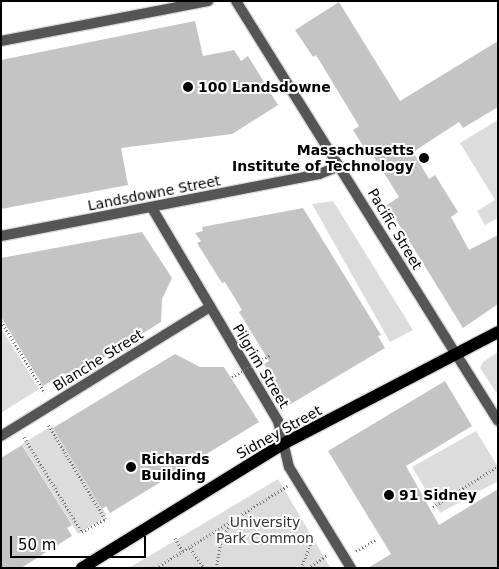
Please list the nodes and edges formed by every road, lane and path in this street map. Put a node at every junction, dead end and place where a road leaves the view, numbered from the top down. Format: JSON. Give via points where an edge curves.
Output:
{"nodes":[{"id":1,"x":208,"y":1,"type":"edge"},
{"id":2,"x":236,"y":1,"type":"edge"},
{"id":3,"x":1,"y":41,"type":"edge"},
{"id":4,"x":340,"y":166,"type":"junction"},
{"id":5,"x":152,"y":208,"type":"junction"},
{"id":6,"x":1,"y":236,"type":"edge"},
{"id":7,"x":210,"y":307,"type":"junction"},
{"id":8,"x":1,"y":321,"type":"edge"},
{"id":9,"x":498,"y":332,"type":"edge"},
{"id":10,"x":456,"y":354,"type":"junction"},
{"id":11,"x":270,"y":355,"type":"dead end"},
{"id":12,"x":232,"y":377,"type":"dead end"},
{"id":13,"x":52,"y":404,"type":"junction"},
{"id":14,"x":40,"y":412,"type":"junction"},
{"id":15,"x":498,"y":421,"type":"edge"},
{"id":16,"x":17,"y":427,"type":"junction"},
{"id":17,"x":1,"y":436,"type":"edge"},
{"id":18,"x":283,"y":444,"type":"junction"},
{"id":19,"x":498,"y":466,"type":"edge"},
{"id":20,"x":297,"y":480,"type":"junction"},
{"id":21,"x":433,"y":507,"type":"dead end"},
{"id":22,"x":233,"y":521,"type":"junction"},
{"id":23,"x":175,"y":538,"type":"dead end"},
{"id":24,"x":313,"y":538,"type":"dead end"},
{"id":25,"x":377,"y":539,"type":"dead end"},
{"id":26,"x":190,"y":548,"type":"junction"},
{"id":27,"x":339,"y":548,"type":"junction"},
{"id":28,"x":183,"y":552,"type":"junction"},
{"id":29,"x":345,"y":558,"type":"junction"},
{"id":30,"x":82,"y":568,"type":"edge"},
{"id":31,"x":156,"y":568,"type":"edge"},
{"id":32,"x":204,"y":568,"type":"edge"},
{"id":33,"x":216,"y":568,"type":"edge"},
{"id":34,"x":301,"y":568,"type":"edge"},
{"id":35,"x":308,"y":568,"type":"edge"},
{"id":36,"x":351,"y":568,"type":"edge"}],
"edges":[{"from":1,"to":3,"type":"street"},
{"from":2,"to":4,"type":"street","name":"Pacific Street"},
{"from":4,"to":5,"type":"street","name":"Landsdowne Street","via":[[319,174]]},
{"from":4,"to":10,"type":"street","name":"Pacific Street"},
{"from":5,"to":6,"type":"street","name":"Landsdowne Street"},
{"from":5,"to":7,"type":"street","name":"Pilgrim Street"},
{"from":7,"to":13,"type":"street","name":"Blanche Street"},
{"from":7,"to":18,"type":"street","name":"Pilgrim Street","via":[[278,420]]},
{"from":8,"to":13,"type":"path"},
{"from":9,"to":10,"type":"main road","name":"Sidney Street"},
{"from":10,"to":15,"type":"street","name":"Pacific Street"},
{"from":10,"to":18,"type":"main road","name":"Sidney Street"},
{"from":11,"to":12,"type":"path","bridge":true},
{"from":13,"to":14,"type":"street","name":"Blanche Street"},
{"from":14,"to":16,"type":"street","name":"Blanche Street"},
{"from":14,"to":16,"type":"path","via":[[105,519],[82,532]]},
{"from":16,"to":17,"type":"street","name":"Blanche Street"},
{"from":18,"to":20,"type":"street","name":"Pilgrim Street","via":[[289,467]]},
{"from":18,"to":30,"type":"main road","name":"Sidney Street"},
{"from":19,"to":21,"type":"path"},
{"from":20,"to":22,"type":"path"},
{"from":20,"to":27,"type":"street","name":"Pilgrim Street"},
{"from":22,"to":26,"type":"path"},
{"from":22,"to":33,"type":"path","via":[[222,537]]},
{"from":23,"to":28,"type":"path"},
{"from":24,"to":34,"type":"path"},
{"from":25,"to":29,"type":"path"},
{"from":26,"to":28,"type":"path"},
{"from":26,"to":32,"type":"path"},
{"from":27,"to":29,"type":"street","name":"Pilgrim Street"},
{"from":27,"to":35,"type":"path"},
{"from":28,"to":31,"type":"path"},
{"from":29,"to":36,"type":"street","name":"Pilgrim Street"}]}
